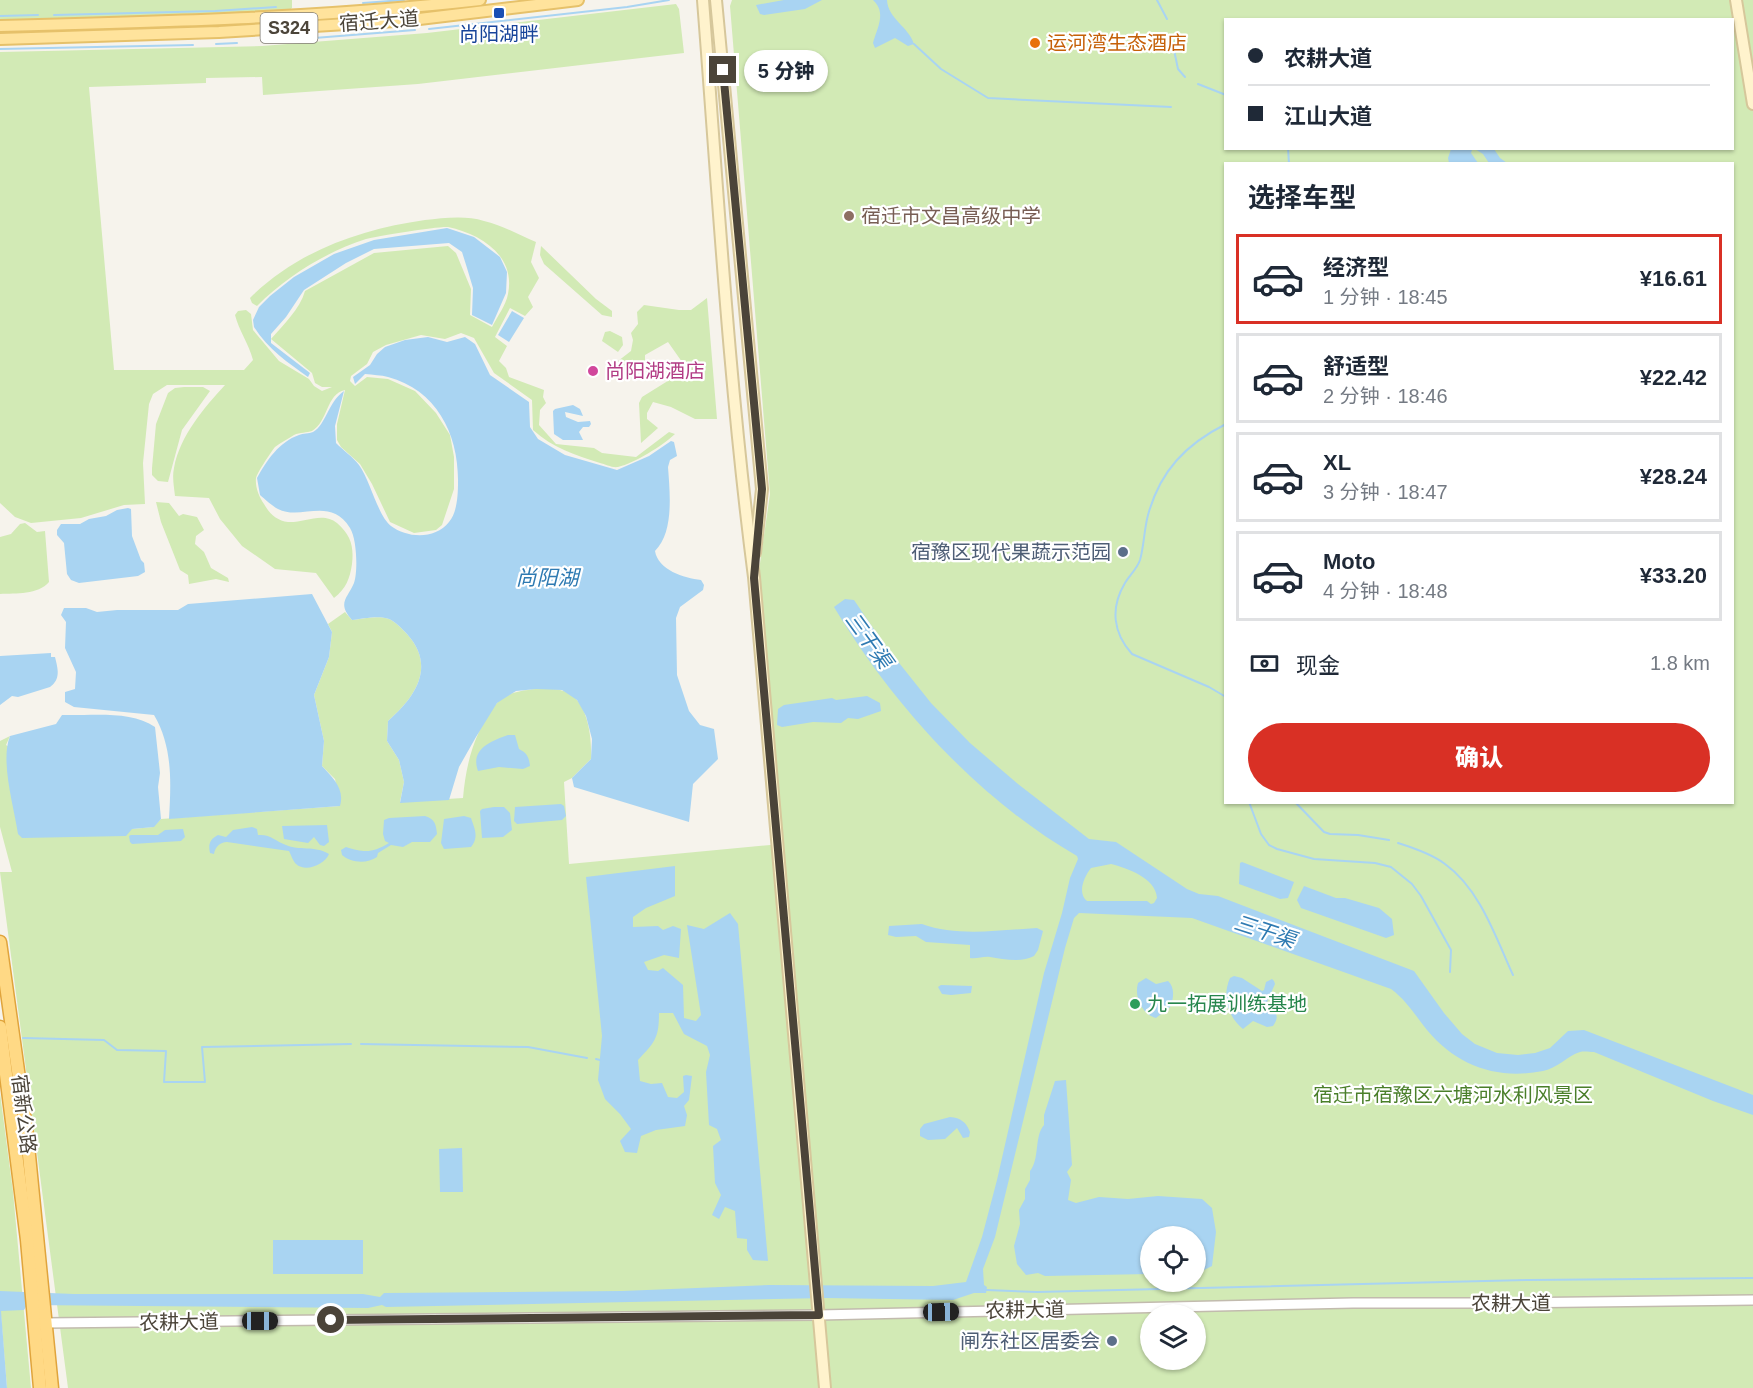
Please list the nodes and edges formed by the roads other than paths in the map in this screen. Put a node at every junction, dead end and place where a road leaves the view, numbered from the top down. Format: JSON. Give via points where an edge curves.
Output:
{"nodes":[{"id":1,"x":480,"y":0,"type":"edge"},
{"id":2,"x":578,"y":0,"type":"edge"},
{"id":3,"x":703,"y":0,"type":"edge"},
{"id":4,"x":717,"y":0,"type":"edge"},
{"id":5,"x":1736,"y":0,"type":"edge"},
{"id":6,"x":1743,"y":0,"type":"edge"},
{"id":7,"x":0,"y":26,"type":"edge"},
{"id":8,"x":0,"y":39,"type":"edge"},
{"id":9,"x":1753,"y":62,"type":"edge"},
{"id":10,"x":1753,"y":104,"type":"edge"},
{"id":11,"x":754,"y":578,"type":"junction"},
{"id":12,"x":0,"y":942,"type":"edge"},
{"id":13,"x":0,"y":1027,"type":"edge"},
{"id":14,"x":37,"y":1287,"type":"junction"},
{"id":15,"x":1753,"y":1300,"type":"edge"},
{"id":16,"x":819,"y":1313,"type":"junction"},
{"id":17,"x":41,"y":1318,"type":"junction"},
{"id":18,"x":40,"y":1388,"type":"edge"},
{"id":19,"x":52,"y":1388,"type":"edge"},
{"id":20,"x":825,"y":1388,"type":"edge"}],
"edges":[{"from":1,"to":7,"type":"main road","name":"宿迁大道","number":"S324","via":[[290,16]]},
{"from":2,"to":8,"type":"main road","name":"宿迁大道","number":"S324","via":[[411,20],[219,32]]},
{"from":3,"to":11,"type":"main road","via":[[744,499]]},
{"from":4,"to":11,"type":"main road","via":[[762,489]]},
{"from":5,"to":10,"type":"main road"},
{"from":6,"to":9,"type":"main road"},
{"from":11,"to":16,"type":"main road"},
{"from":12,"to":14,"type":"highway","name":"宿新公路","via":[[27,1135]]},
{"from":13,"to":14,"type":"highway","name":"宿新公路"},
{"from":14,"to":17,"type":"highway"},
{"from":15,"to":16,"type":"street","name":"农耕大道"},
{"from":16,"to":17,"type":"street","name":"农耕大道"},
{"from":16,"to":20,"type":"main road"},
{"from":17,"to":18,"type":"highway"},
{"from":17,"to":19,"type":"highway"}]}
